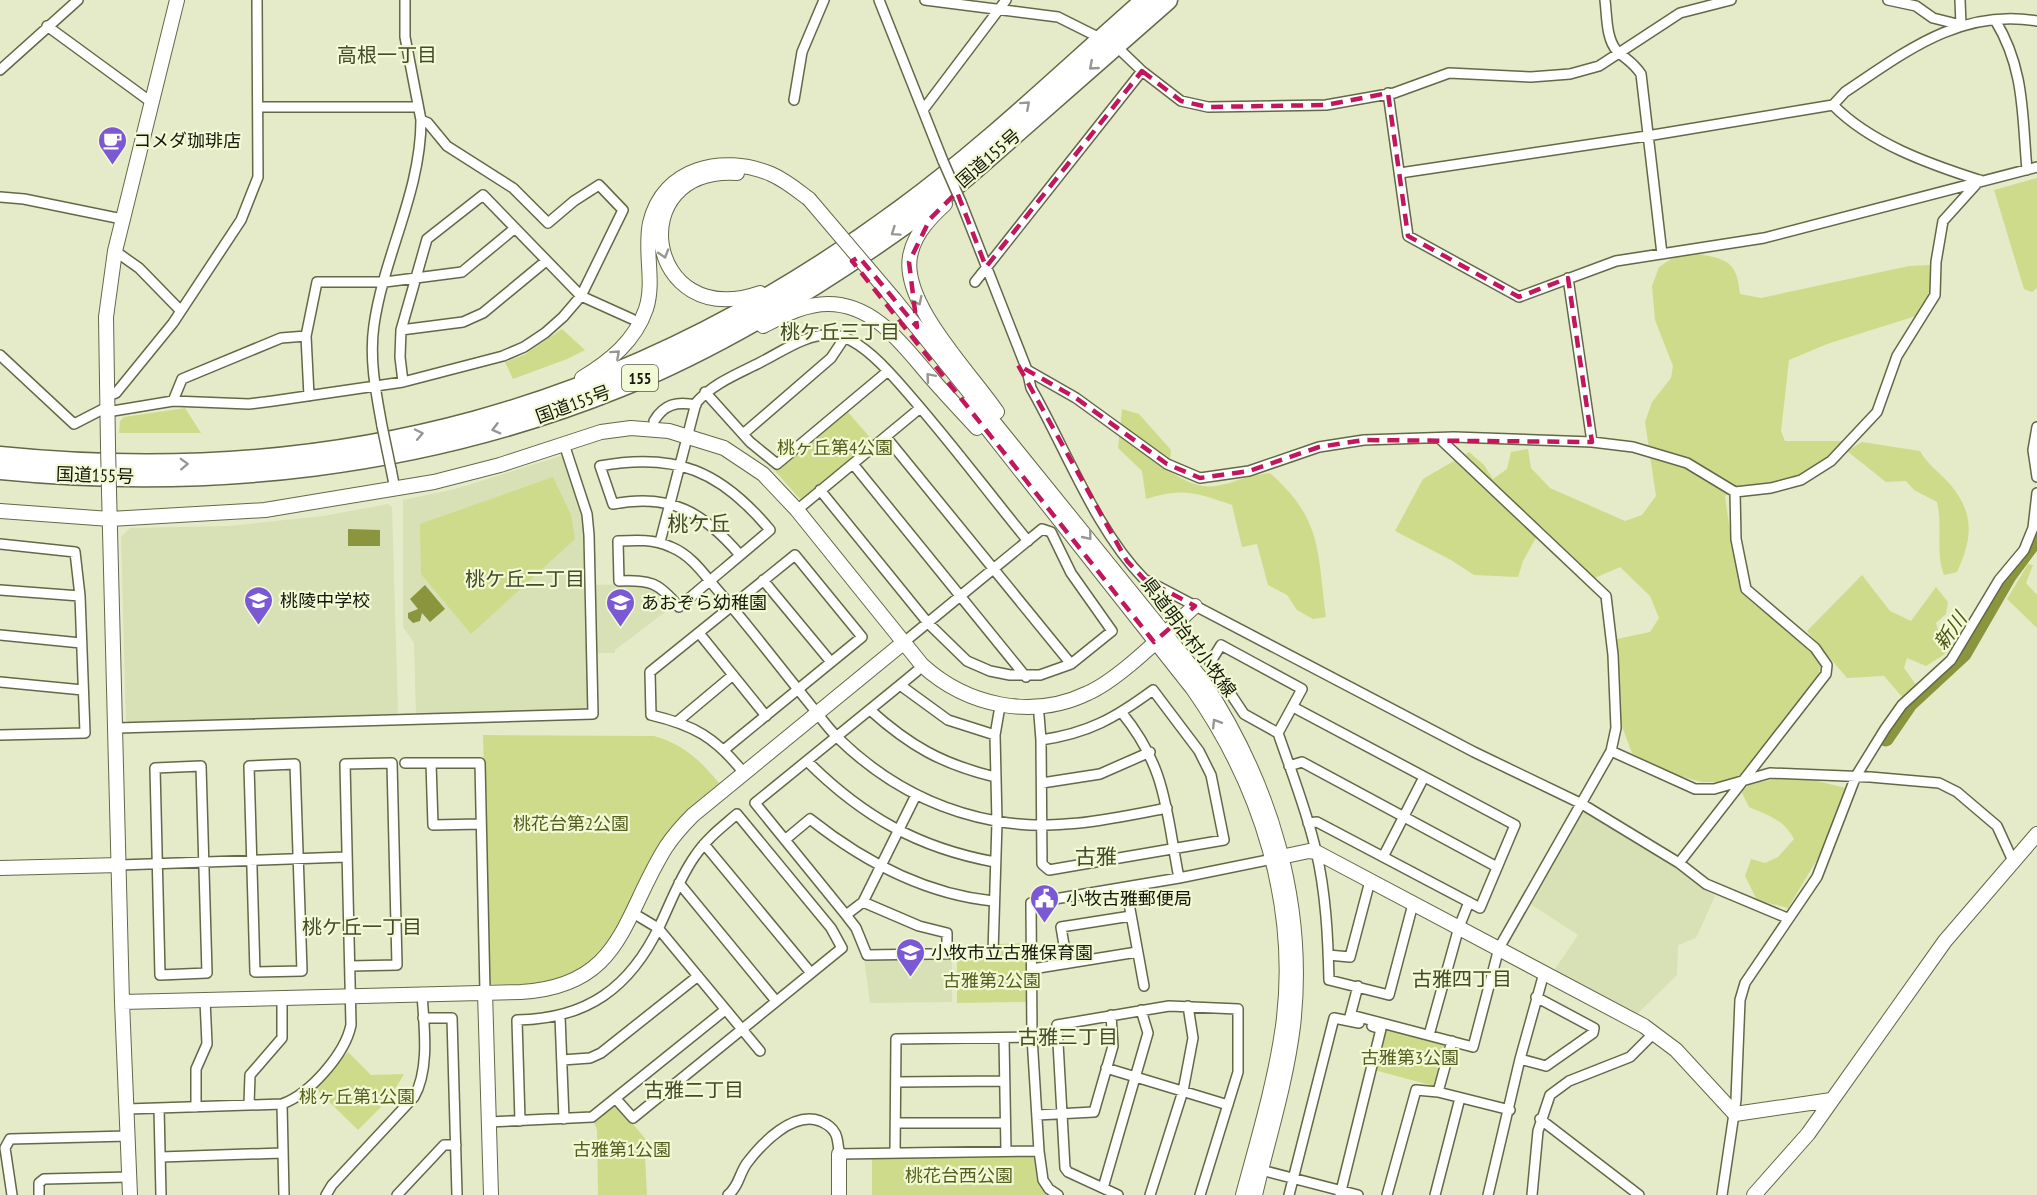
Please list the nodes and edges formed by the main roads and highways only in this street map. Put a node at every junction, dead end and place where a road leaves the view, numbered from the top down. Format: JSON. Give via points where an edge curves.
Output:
{"nodes":[{"id":1,"x":1144,"y":0,"type":"edge"},
{"id":2,"x":1168,"y":0,"type":"edge"},
{"id":3,"x":1109,"y":42,"type":"junction"},
{"id":4,"x":0,"y":456,"type":"edge"},
{"id":5,"x":0,"y":470,"type":"edge"}],
"edges":[{"from":1,"to":3,"type":"highway","name":"国道155号","number":"155"},
{"from":2,"to":3,"type":"highway","name":"国道155号","number":"155"},
{"from":4,"to":3,"type":"highway","name":"国道155号","number":"155","one_way":true,"via":[[93,464],[182,464],[346,449],[526,407],[622,372],[714,328],[811,272],[945,176]]},
{"from":3,"to":5,"type":"highway","name":"国道155号","number":"155","one_way":true,"via":[[1028,123],[910,222],[812,288],[710,345],[620,387],[528,420],[444,444],[346,462],[184,478]]}]}
